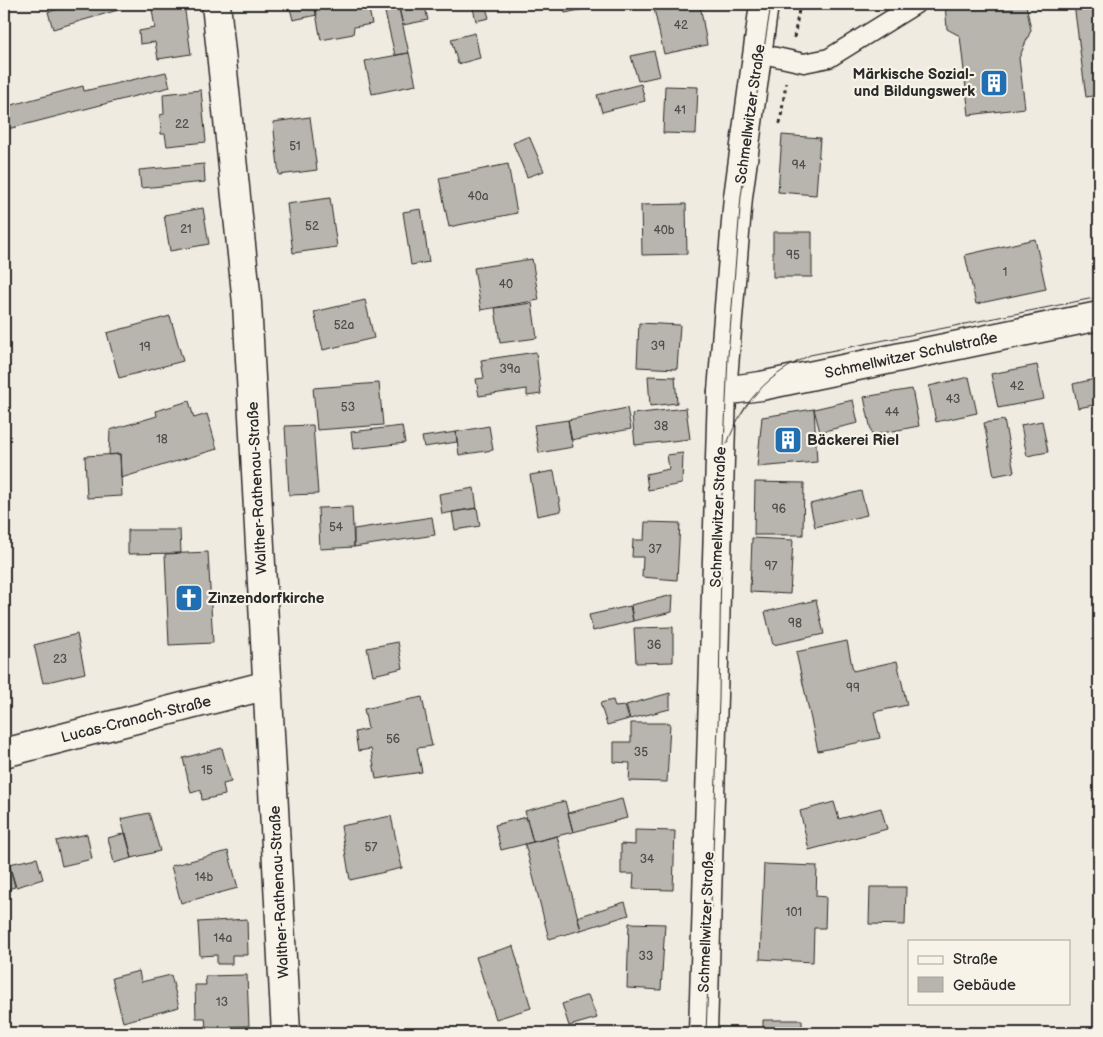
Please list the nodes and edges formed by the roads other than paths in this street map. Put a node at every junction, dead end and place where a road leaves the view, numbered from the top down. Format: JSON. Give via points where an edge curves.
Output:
{"nodes":[{"id":1,"x":216,"y":4,"type":"edge"},
{"id":2,"x":764,"y":4,"type":"edge"},
{"id":3,"x":916,"y":4,"type":"edge"},
{"id":4,"x":758,"y":53,"type":"junction"},
{"id":5,"x":1099,"y":316,"type":"edge"},
{"id":6,"x":722,"y":391,"type":"junction"},
{"id":7,"x":268,"y":685,"type":"junction"},
{"id":8,"x":4,"y":754,"type":"edge"},
{"id":9,"x":286,"y":1033,"type":"edge"},
{"id":10,"x":703,"y":1033,"type":"edge"}],
"edges":[{"from":1,"to":7,"type":"street","name":"Walther-Rathenau-Straße","via":[[247,303]]},
{"from":2,"to":4,"type":"street","name":"Schmellwitzer Straße"},
{"from":3,"to":4,"type":"lane","via":[[829,58],[804,62]]},
{"from":4,"to":6,"type":"street","name":"Schmellwitzer Straße","via":[[738,196]]},
{"from":5,"to":6,"type":"street","name":"Schmellwitzer Schulstraße","via":[[760,386]]},
{"from":6,"to":10,"type":"street","name":"Schmellwitzer Straße"},
{"from":7,"to":8,"type":"street","name":"Lucas-Cranach-Straße"},
{"from":7,"to":9,"type":"street","name":"Walther-Rathenau-Straße"}]}
